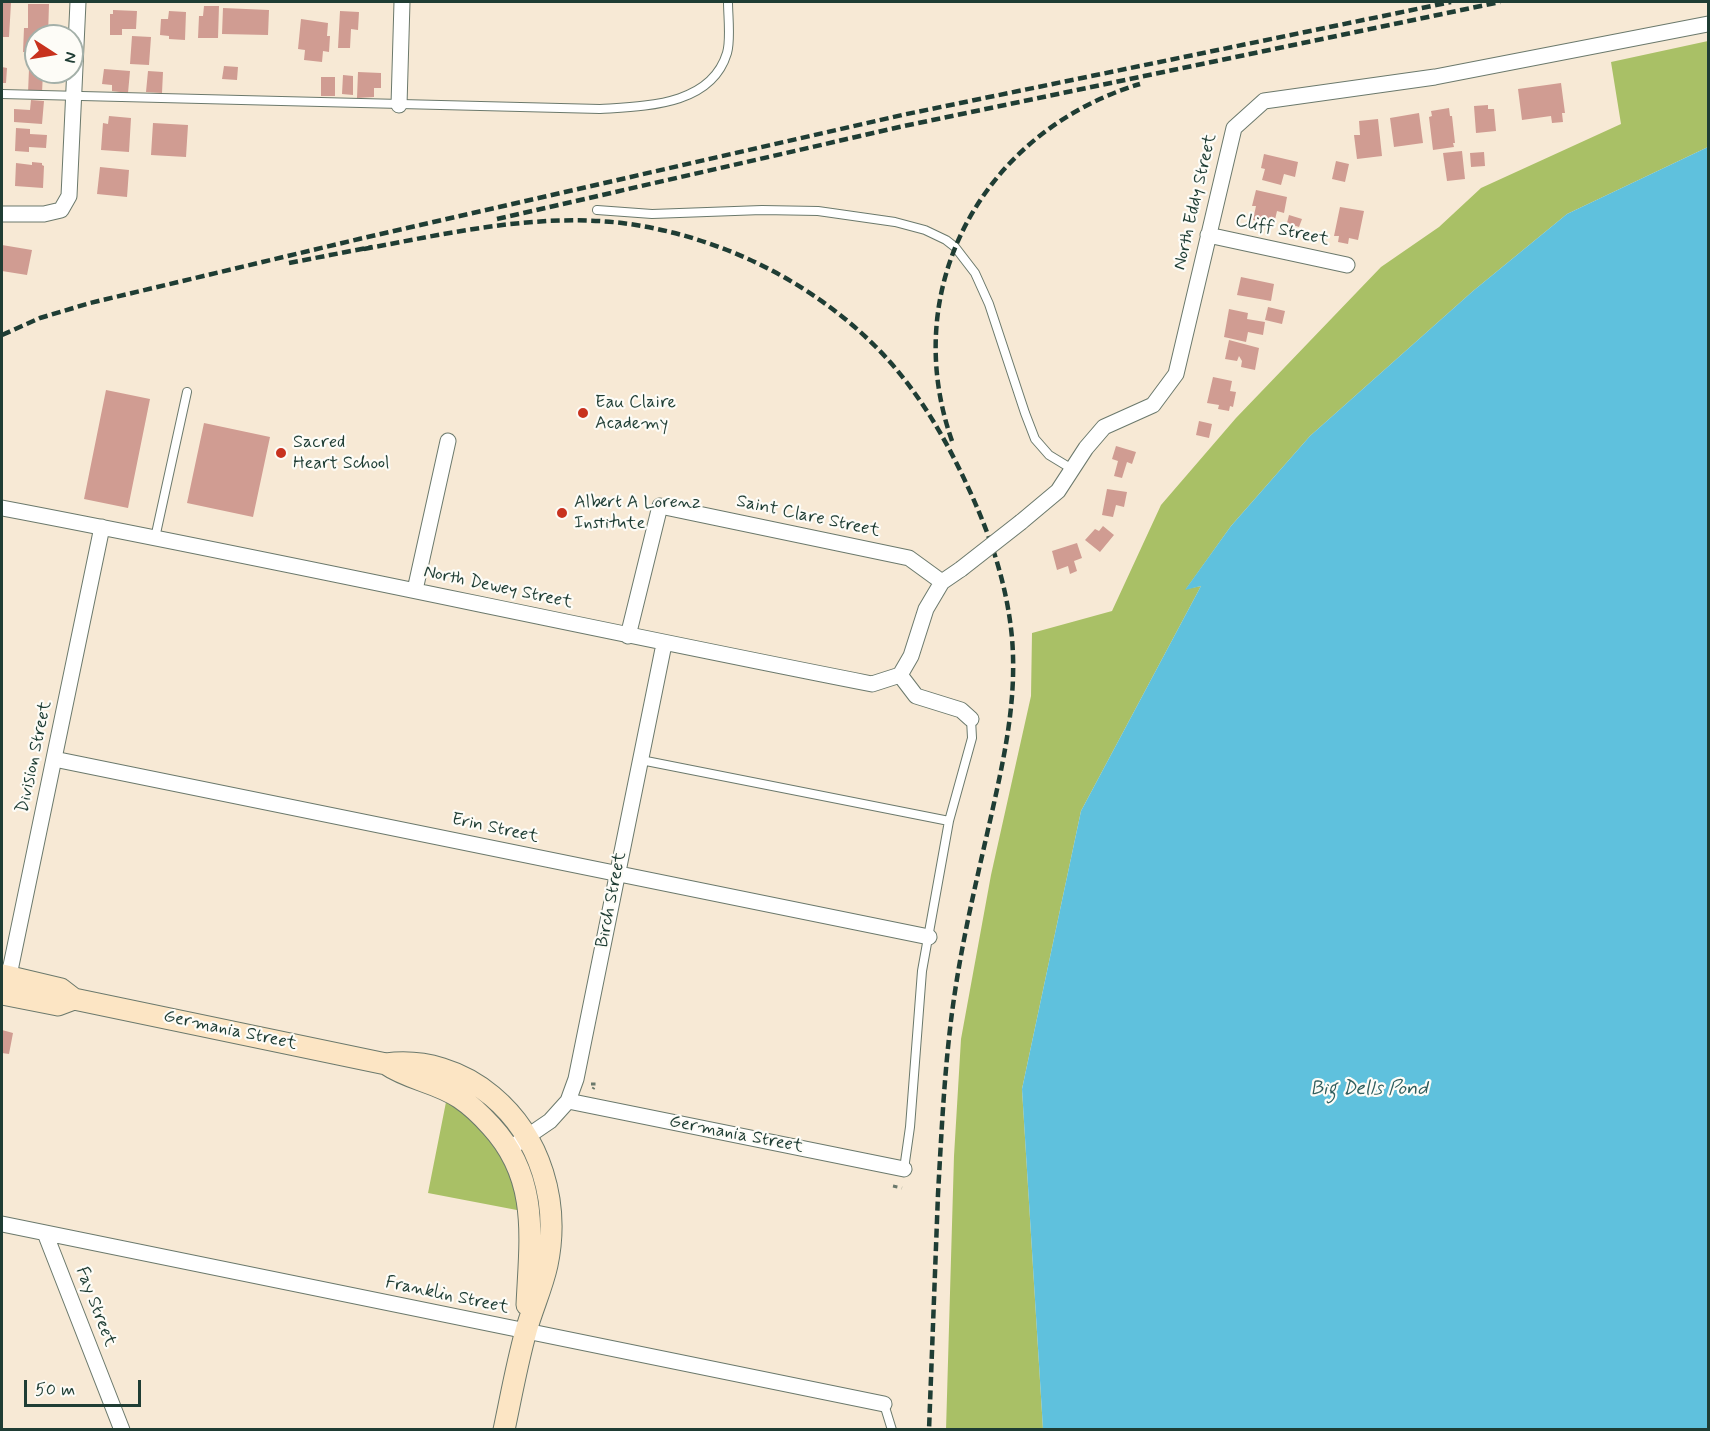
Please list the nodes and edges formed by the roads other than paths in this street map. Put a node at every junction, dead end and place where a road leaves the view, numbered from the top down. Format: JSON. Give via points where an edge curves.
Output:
{"nodes":[{"id":1,"x":78,"y":2,"type":"edge"},
{"id":2,"x":402,"y":2,"type":"edge"},
{"id":3,"x":728,"y":2,"type":"edge"},
{"id":4,"x":1708,"y":24,"type":"edge"},
{"id":5,"x":2,"y":94,"type":"edge"},
{"id":6,"x":75,"y":97,"type":"junction"},
{"id":7,"x":399,"y":105,"type":"junction"},
{"id":8,"x":597,"y":210,"type":"dead end"},
{"id":9,"x":2,"y":214,"type":"edge"},
{"id":10,"x":1208,"y":235,"type":"junction"},
{"id":11,"x":1347,"y":265,"type":"dead end"},
{"id":12,"x":187,"y":392,"type":"dead end"},
{"id":13,"x":448,"y":441,"type":"dead end"},
{"id":14,"x":1072,"y":469,"type":"junction"},
{"id":15,"x":2,"y":508,"type":"edge"},
{"id":16,"x":102,"y":527,"type":"junction"},
{"id":17,"x":155,"y":538,"type":"junction"},
{"id":18,"x":942,"y":582,"type":"junction"},
{"id":19,"x":415,"y":590,"type":"junction"},
{"id":20,"x":628,"y":636,"type":"junction"},
{"id":21,"x":664,"y":644,"type":"junction"},
{"id":22,"x":900,"y":675,"type":"junction"},
{"id":23,"x":971,"y":719,"type":"joint"},
{"id":24,"x":54,"y":759,"type":"junction"},
{"id":25,"x":641,"y":760,"type":"junction"},
{"id":26,"x":949,"y":821,"type":"junction"},
{"id":27,"x":617,"y":873,"type":"junction"},
{"id":28,"x":929,"y":937,"type":"junction"},
{"id":29,"x":4,"y":985,"type":"edge"},
{"id":30,"x":386,"y":1064,"type":"junction"},
{"id":31,"x":568,"y":1101,"type":"junction"},
{"id":32,"x":527,"y":1137,"type":"junction"},
{"id":33,"x":509,"y":1149,"type":"junction"},
{"id":34,"x":904,"y":1169,"type":"joint"},
{"id":35,"x":2,"y":1224,"type":"edge"},
{"id":36,"x":45,"y":1233,"type":"junction"},
{"id":37,"x":525,"y":1332,"type":"junction"},
{"id":38,"x":884,"y":1404,"type":"joint"},
{"id":39,"x":122,"y":1430,"type":"edge"},
{"id":40,"x":504,"y":1430,"type":"edge"},
{"id":41,"x":892,"y":1430,"type":"edge"}],
"edges":[{"from":1,"to":6,"type":"street"},
{"from":2,"to":7,"type":"street"},
{"from":3,"to":7,"type":"lane","via":[[728,51],[720,70],[699,91],[651,106],[600,109]]},
{"from":4,"to":10,"type":"street","name":"North Eddy Street","via":[[1436,77],[1264,101],[1234,128]]},
{"from":5,"to":6,"type":"lane"},
{"from":6,"to":7,"type":"lane"},
{"from":6,"to":9,"type":"street","via":[[69,196],[61,210]]},
{"from":8,"to":14,"type":"lane","via":[[652,214],[818,211],[895,222],[946,240],[975,273],[989,304],[1035,439],[1049,455]]},
{"from":10,"to":11,"type":"street","name":"Cliff Street"},
{"from":10,"to":14,"type":"street","name":"North Eddy Street","via":[[1176,374],[1153,405],[1104,427]]},
{"from":12,"to":17,"type":"lane"},
{"from":13,"to":19,"type":"street"},
{"from":14,"to":18,"type":"street","name":"North Eddy Street","bridge":true,"via":[[1058,491]]},
{"from":15,"to":16,"type":"street","name":"North Dewey Street"},
{"from":16,"to":17,"type":"street","name":"North Dewey Street"},
{"from":16,"to":24,"type":"street","name":"Division Street"},
{"from":17,"to":19,"type":"street","name":"North Dewey Street"},
{"from":18,"to":20,"type":"street","name":"Saint Clare Street","via":[[909,558],[660,506]]},
{"from":18,"to":22,"type":"street","via":[[926,609],[911,656]]},
{"from":19,"to":20,"type":"street","name":"North Dewey Street"},
{"from":20,"to":21,"type":"street","name":"North Dewey Street"},
{"from":21,"to":22,"type":"street","name":"North Dewey Street","via":[[872,684]]},
{"from":21,"to":25,"type":"street","name":"Birch Street"},
{"from":22,"to":23,"type":"street","via":[[916,696],[961,710]]},
{"from":23,"to":26,"type":"lane","via":[[972,738]]},
{"from":24,"to":27,"type":"street","name":"Erin Street"},
{"from":24,"to":29,"type":"street","name":"Division Street"},
{"from":25,"to":26,"type":"lane"},
{"from":25,"to":27,"type":"street","name":"Birch Street"},
{"from":26,"to":28,"type":"lane"},
{"from":27,"to":28,"type":"street","name":"Erin Street"},
{"from":27,"to":31,"type":"street","name":"Birch Street","via":[[576,1079]]},
{"from":28,"to":34,"type":"lane","via":[[918,1000]]},
{"from":29,"to":30,"type":"main road","name":"Germania Street","via":[[61,989],[74,999]]},
{"from":30,"to":32,"type":"main road","name":"Germania Street","via":[[410,1062],[440,1067],[461,1076],[500,1102]]},
{"from":30,"to":33,"type":"main road","name":"Germania Street","via":[[461,1098]]},
{"from":31,"to":32,"type":"street","name":"Birch Street","via":[[550,1121]]},
{"from":31,"to":34,"type":"street","name":"Germania Street"},
{"from":32,"to":33,"type":"street","name":"Birch Street"},
{"from":32,"to":37,"type":"main road","via":[[543,1174],[552,1218],[546,1268]]},
{"from":33,"to":37,"type":"main road","via":[[525,1186],[530,1219]]},
{"from":35,"to":36,"type":"street","name":"Franklin Street"},
{"from":36,"to":37,"type":"street","name":"Franklin Street"},
{"from":36,"to":39,"type":"street","name":"Fay Street"},
{"from":37,"to":38,"type":"street","name":"Franklin Street"},
{"from":37,"to":40,"type":"main road"},
{"from":38,"to":41,"type":"lane"}]}
